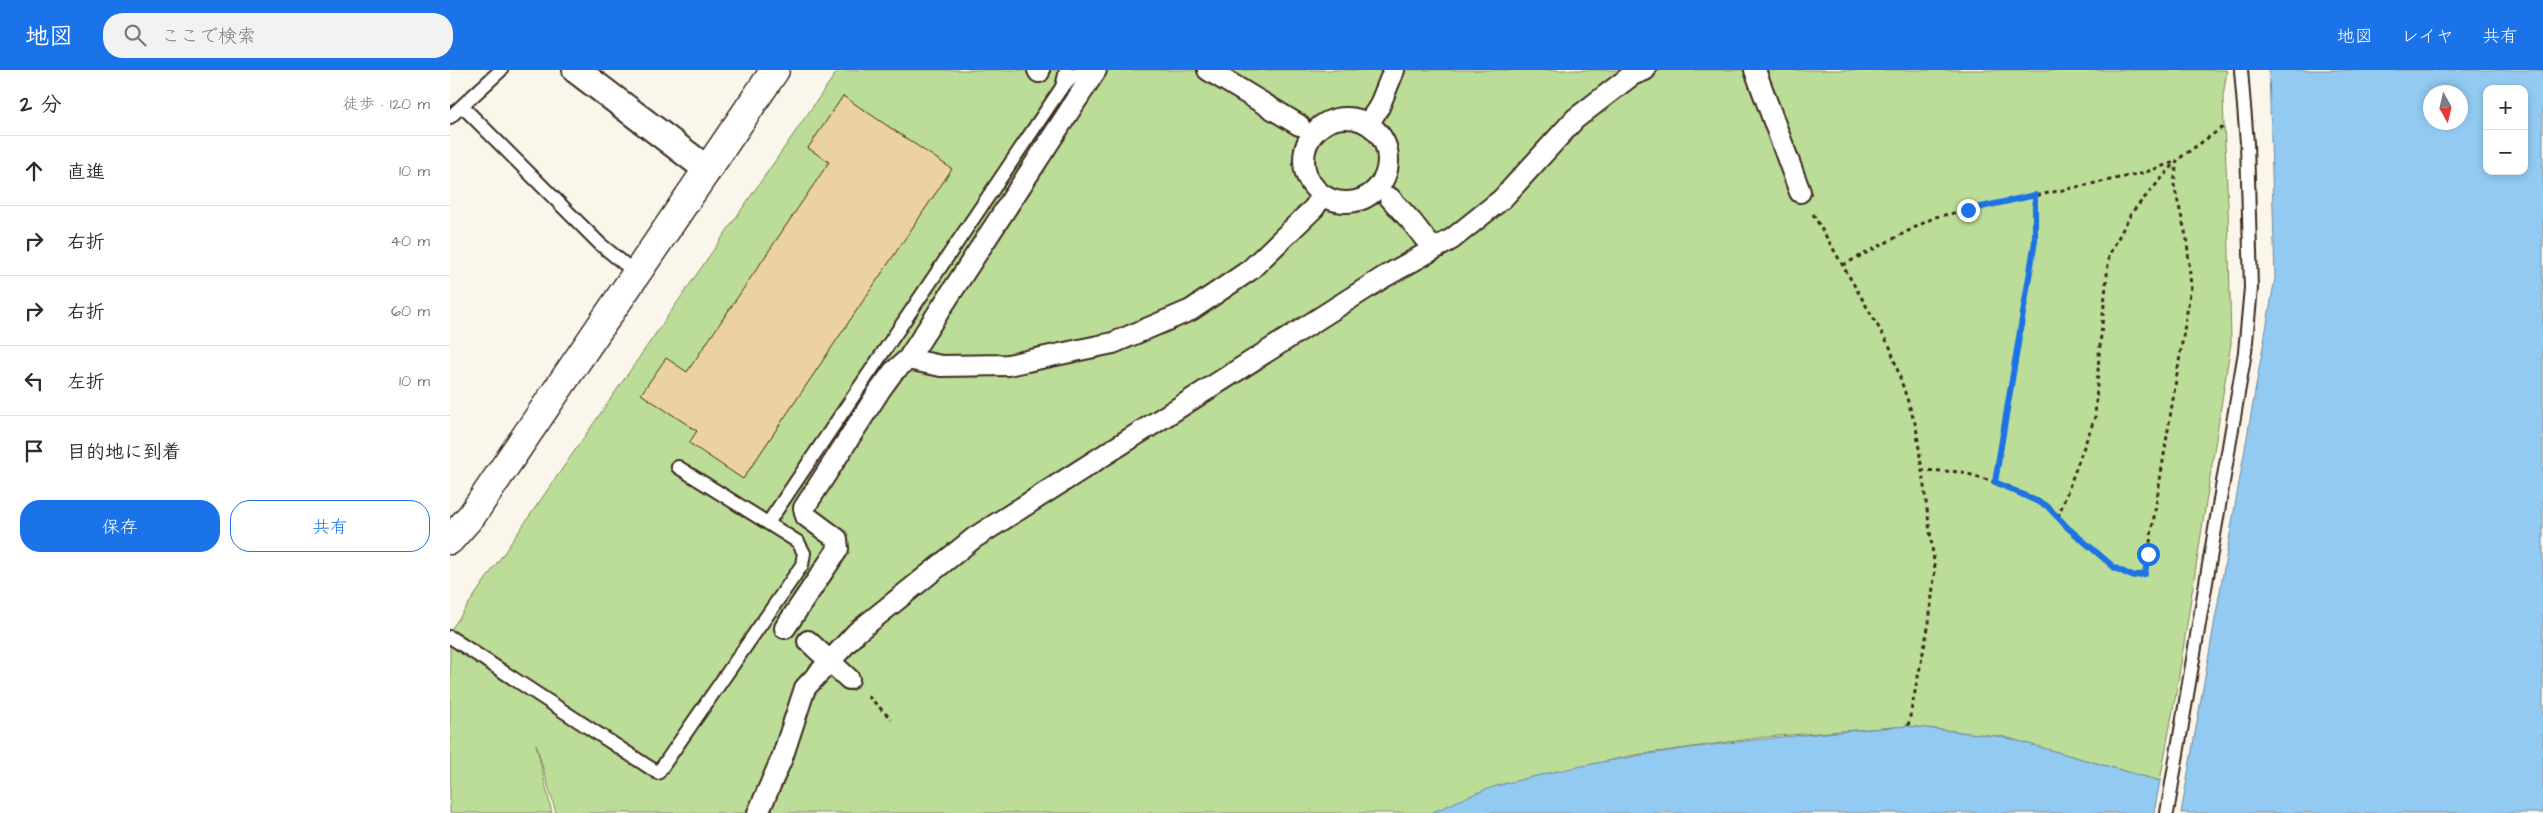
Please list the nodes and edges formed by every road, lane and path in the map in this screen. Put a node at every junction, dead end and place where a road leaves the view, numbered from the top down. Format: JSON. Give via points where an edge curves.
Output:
{"nodes":[{"id":1,"x":501,"y":70,"type":"edge"},
{"id":2,"x":576,"y":70,"type":"edge"},
{"id":3,"x":775,"y":70,"type":"edge"},
{"id":4,"x":1066,"y":70,"type":"edge"},
{"id":5,"x":1081,"y":70,"type":"edge"},
{"id":6,"x":1096,"y":70,"type":"edge"},
{"id":7,"x":1208,"y":70,"type":"edge"},
{"id":8,"x":1394,"y":70,"type":"edge"},
{"id":9,"x":1646,"y":70,"type":"edge"},
{"id":10,"x":1755,"y":70,"type":"edge"},
{"id":11,"x":2242,"y":70,"type":"edge"},
{"id":12,"x":1062,"y":87,"type":"junction"},
{"id":13,"x":462,"y":106,"type":"junction"},
{"id":14,"x":2245,"y":109,"type":"junction"},
{"id":15,"x":450,"y":118,"type":"edge"},
{"id":16,"x":1368,"y":124,"type":"junction"},
{"id":17,"x":1299,"y":125,"type":"dead end"},
{"id":18,"x":2177,"y":160,"type":"junction"},
{"id":19,"x":708,"y":170,"type":"junction"},
{"id":20,"x":1800,"y":192,"type":"joint"},
{"id":21,"x":2035,"y":195,"type":"junction"},
{"id":22,"x":1322,"y":196,"type":"junction"},
{"id":23,"x":1390,"y":198,"type":"dead end"},
{"id":24,"x":1433,"y":249,"type":"junction"},
{"id":25,"x":1843,"y":265,"type":"junction"},
{"id":26,"x":637,"y":274,"type":"junction"},
{"id":27,"x":908,"y":359,"type":"junction"},
{"id":28,"x":678,"y":467,"type":"dead end"},
{"id":29,"x":1921,"y":470,"type":"junction"},
{"id":30,"x":1995,"y":482,"type":"junction"},
{"id":31,"x":2058,"y":518,"type":"junction"},
{"id":32,"x":768,"y":523,"type":"junction"},
{"id":33,"x":450,"y":540,"type":"edge"},
{"id":34,"x":785,"y":628,"type":"dead end"},
{"id":35,"x":450,"y":637,"type":"edge"},
{"id":36,"x":808,"y":641,"type":"dead end"},
{"id":37,"x":831,"y":660,"type":"junction"},
{"id":38,"x":849,"y":679,"type":"joint"},
{"id":39,"x":891,"y":719,"type":"dead end"},
{"id":40,"x":1908,"y":726,"type":"dead end"},
{"id":41,"x":758,"y":813,"type":"edge"},
{"id":42,"x":2167,"y":813,"type":"edge"}],
"edges":[{"from":1,"to":13,"type":"lane"},
{"from":2,"to":19,"type":"street"},
{"from":3,"to":19,"type":"street"},
{"from":4,"to":12,"type":"lane"},
{"from":5,"to":12,"type":"lane"},
{"from":6,"to":27,"type":"street"},
{"from":7,"to":17,"type":"street"},
{"from":8,"to":16,"type":"street"},
{"from":9,"to":24,"type":"street","via":[[1632,75],[1575,119],[1502,198],[1452,239]]},
{"from":10,"to":20,"type":"street"},
{"from":11,"to":14,"type":"lane"},
{"from":12,"to":32,"type":"lane"},
{"from":13,"to":15,"type":"lane"},
{"from":13,"to":26,"type":"lane","via":[[600,244]]},
{"from":14,"to":18,"type":"path"},
{"from":14,"to":42,"type":"lane","via":[[2251,288],[2245,352]]},
{"from":16,"to":22,"type":"street","via":[[1340,118],[1326,123],[1307,143],[1304,169],[1309,182]]},
{"from":16,"to":22,"type":"street","via":[[1386,145],[1387,173],[1380,186],[1356,202],[1343,203]]},
{"from":18,"to":21,"type":"path","via":[[2143,172]]},
{"from":18,"to":31,"type":"path","via":[[2132,212],[2110,255],[2095,417]]},
{"from":18,"to":31,"type":"path","via":[[2174,185],[2187,240],[2191,287],[2145,574],[2132,576],[2115,568]]},
{"from":19,"to":26,"type":"street"},
{"from":20,"to":25,"type":"path"},
{"from":21,"to":25,"type":"path","via":[[1935,217]]},
{"from":21,"to":30,"type":"path","via":[[2035,241]]},
{"from":22,"to":27,"type":"street","via":[[1314,208],[1250,270],[1191,310],[1113,343],[1008,364],[941,366]]},
{"from":23,"to":24,"type":"street"},
{"from":24,"to":37,"type":"street","via":[[974,538],[857,632]]},
{"from":25,"to":29,"type":"path","via":[[1890,347],[1916,426]]},
{"from":26,"to":33,"type":"street","via":[[472,515]]},
{"from":27,"to":34,"type":"street","via":[[880,390],[804,508],[806,516],[837,539],[838,550]]},
{"from":28,"to":32,"type":"lane"},
{"from":29,"to":30,"type":"path","via":[[1962,472]]},
{"from":29,"to":40,"type":"path","via":[[1935,569],[1929,623]]},
{"from":30,"to":31,"type":"path","via":[[2047,506]]},
{"from":32,"to":35,"type":"lane","via":[[798,542],[804,553],[802,565],[658,773]]},
{"from":36,"to":37,"type":"street"},
{"from":37,"to":38,"type":"street"},
{"from":37,"to":41,"type":"street","via":[[805,688],[782,758]]},
{"from":38,"to":39,"type":"path"}]}
